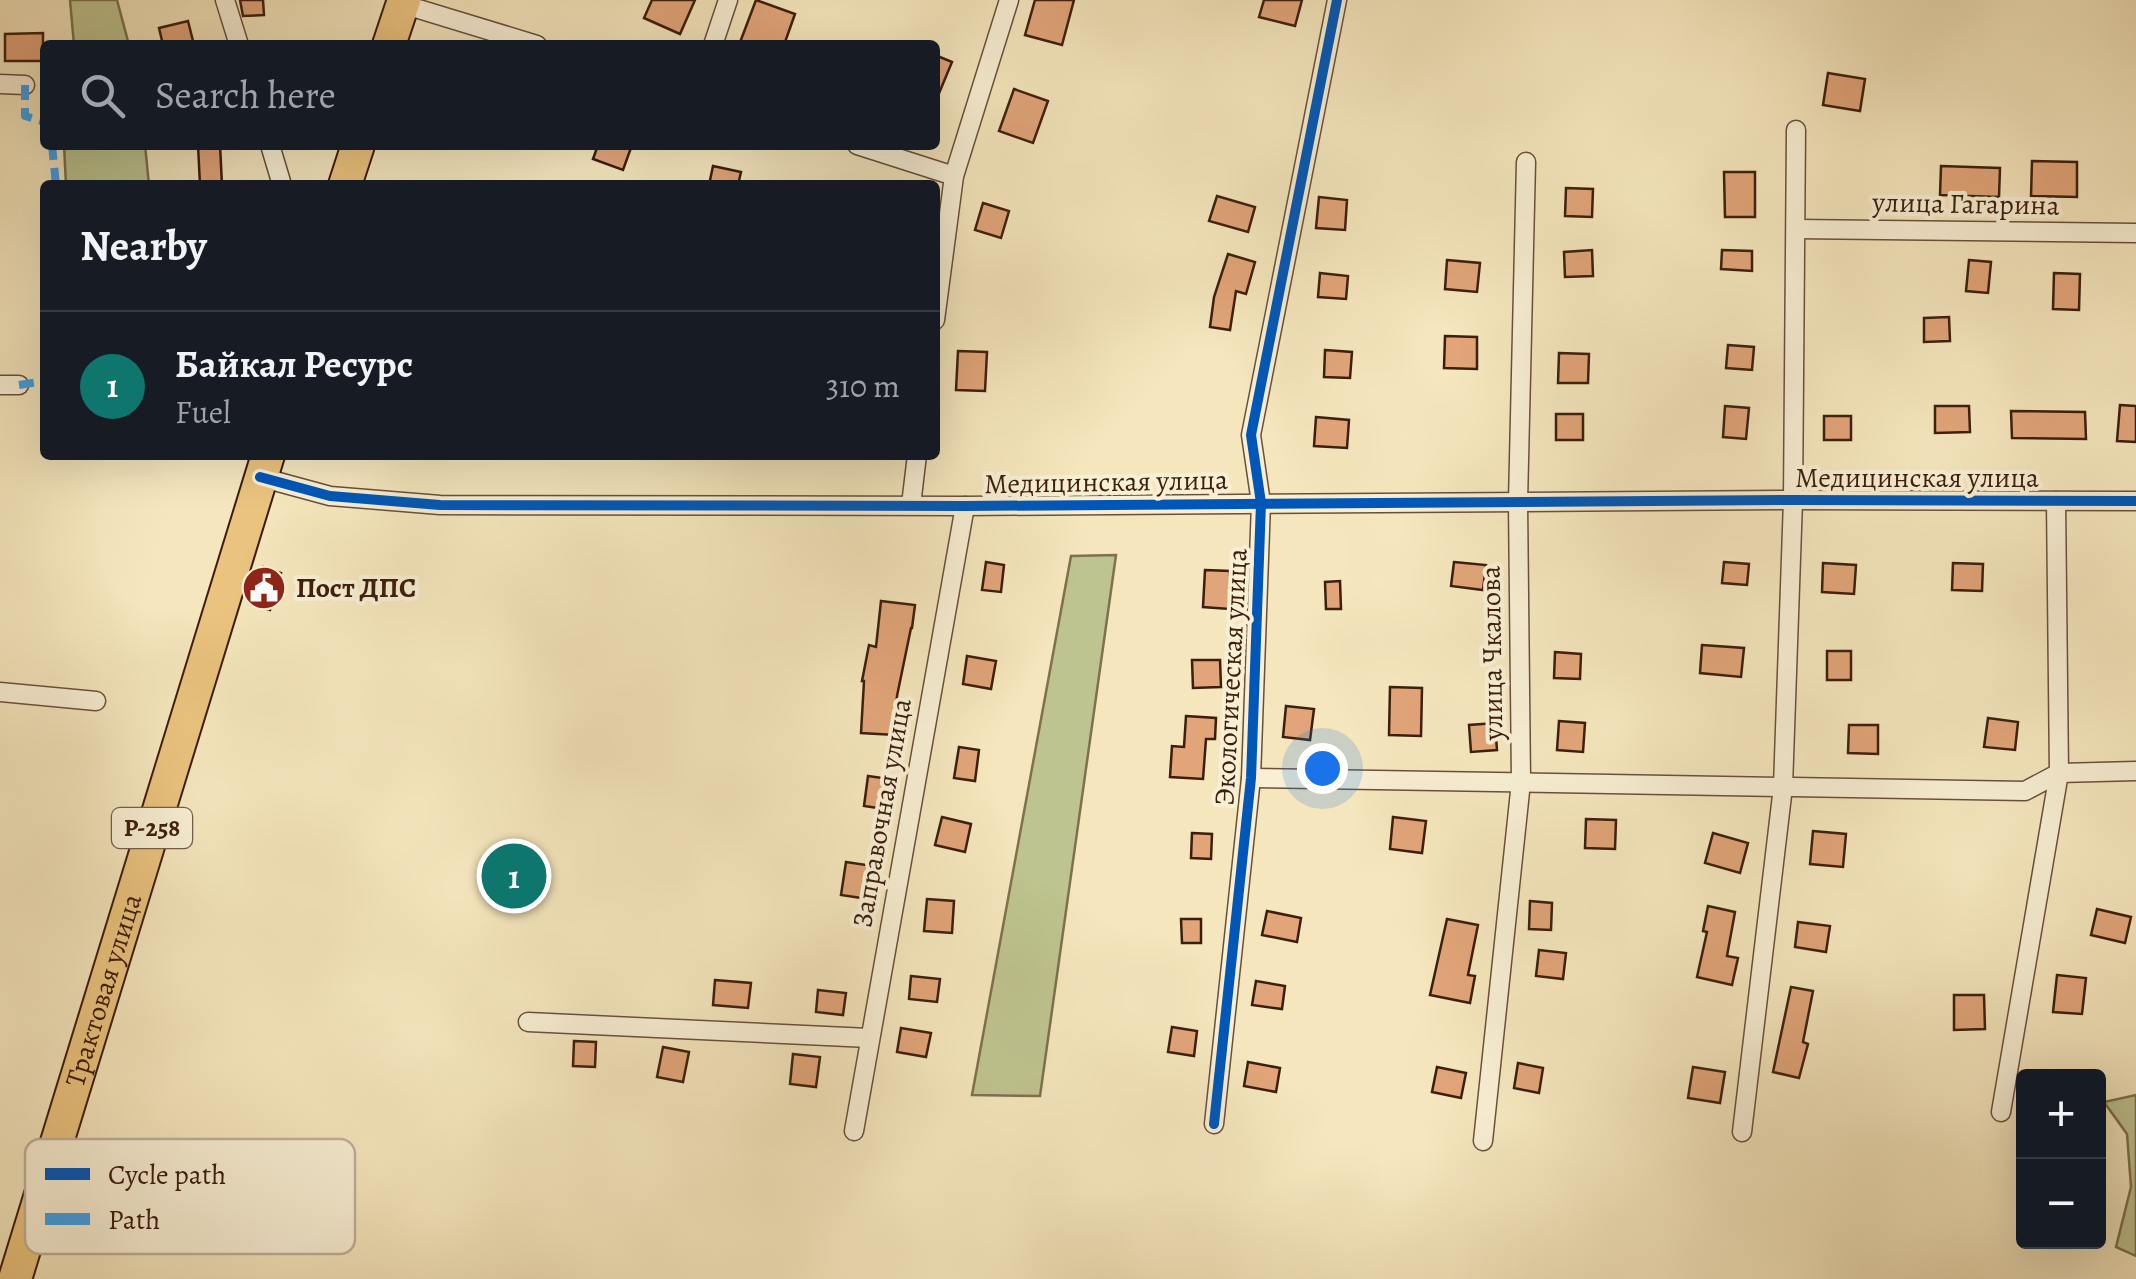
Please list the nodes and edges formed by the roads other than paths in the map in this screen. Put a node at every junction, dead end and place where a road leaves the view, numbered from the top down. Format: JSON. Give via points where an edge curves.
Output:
{"nodes":[{"id":1,"x":225,"y":0,"type":"edge"},
{"id":2,"x":728,"y":0,"type":"edge"},
{"id":3,"x":1008,"y":0,"type":"edge"},
{"id":4,"x":1337,"y":0,"type":"edge"},
{"id":5,"x":403,"y":2,"type":"edge"},
{"id":6,"x":237,"y":40,"type":"edge"},
{"id":7,"x":391,"y":40,"type":"edge"},
{"id":8,"x":521,"y":40,"type":"edge"},
{"id":9,"x":715,"y":40,"type":"edge"},
{"id":10,"x":0,"y":84,"type":"edge"},
{"id":11,"x":25,"y":85,"type":"dead end"},
{"id":12,"x":1796,"y":130,"type":"dead end"},
{"id":13,"x":272,"y":150,"type":"edge"},
{"id":14,"x":356,"y":150,"type":"edge"},
{"id":15,"x":873,"y":150,"type":"edge"},
{"id":16,"x":1526,"y":162,"type":"dead end"},
{"id":17,"x":954,"y":176,"type":"junction"},
{"id":18,"x":280,"y":180,"type":"edge"},
{"id":19,"x":347,"y":180,"type":"edge"},
{"id":20,"x":1796,"y":229,"type":"junction"},
{"id":21,"x":2136,"y":233,"type":"edge"},
{"id":22,"x":940,"y":282,"type":"edge"},
{"id":23,"x":916,"y":460,"type":"edge"},
{"id":24,"x":264,"y":466,"type":"edge"},
{"id":25,"x":1793,"y":500,"type":"junction"},
{"id":26,"x":2056,"y":501,"type":"junction"},
{"id":27,"x":2136,"y":501,"type":"edge"},
{"id":28,"x":1518,"y":502,"type":"junction"},
{"id":29,"x":1261,"y":503,"type":"junction"},
{"id":30,"x":911,"y":506,"type":"junction"},
{"id":31,"x":966,"y":506,"type":"junction"},
{"id":32,"x":0,"y":692,"type":"edge"},
{"id":33,"x":96,"y":701,"type":"dead end"},
{"id":34,"x":2136,"y":771,"type":"edge"},
{"id":35,"x":2058,"y":773,"type":"junction"},
{"id":36,"x":1251,"y":778,"type":"junction"},
{"id":37,"x":1521,"y":782,"type":"junction"},
{"id":38,"x":1783,"y":786,"type":"junction"},
{"id":39,"x":528,"y":1022,"type":"dead end"},
{"id":40,"x":869,"y":1038,"type":"junction"},
{"id":41,"x":2002,"y":1112,"type":"dead end"},
{"id":42,"x":1214,"y":1124,"type":"dead end"},
{"id":43,"x":854,"y":1131,"type":"dead end"},
{"id":44,"x":1742,"y":1132,"type":"dead end"},
{"id":45,"x":56,"y":1139,"type":"edge"},
{"id":46,"x":1483,"y":1140,"type":"dead end"},
{"id":47,"x":25,"y":1242,"type":"edge"},
{"id":48,"x":14,"y":1279,"type":"edge"}],
"edges":[{"from":1,"to":6,"type":"street"},
{"from":2,"to":9,"type":"street"},
{"from":3,"to":17,"type":"street"},
{"from":4,"to":29,"type":"street","name":"Экологическая улица","via":[[1251,435]]},
{"from":5,"to":7,"type":"highway"},
{"from":5,"to":8,"type":"street"},
{"from":10,"to":11,"type":"street"},
{"from":12,"to":20,"type":"street"},
{"from":13,"to":18,"type":"street"},
{"from":14,"to":19,"type":"highway"},
{"from":15,"to":17,"type":"street"},
{"from":16,"to":28,"type":"street","name":"улица Чкалова"},
{"from":17,"to":22,"type":"street"},
{"from":20,"to":21,"type":"street","name":"улица Гагарина"},
{"from":20,"to":25,"type":"street"},
{"from":23,"to":30,"type":"street"},
{"from":24,"to":30,"type":"street","name":"Медицинская улица","via":[[330,496],[440,505]]},
{"from":24,"to":45,"type":"highway","name":"Трактовая улица","number":"Р-258"},
{"from":25,"to":26,"type":"street","name":"Медицинская улица"},
{"from":25,"to":28,"type":"street","name":"Медицинская улица"},
{"from":25,"to":38,"type":"street"},
{"from":26,"to":27,"type":"street","name":"Медицинская улица"},
{"from":26,"to":35,"type":"street"},
{"from":28,"to":29,"type":"street","name":"Медицинская улица"},
{"from":28,"to":37,"type":"street","name":"улица Чкалова"},
{"from":29,"to":31,"type":"street","name":"Медицинская улица"},
{"from":29,"to":36,"type":"street","name":"Экологическая улица"},
{"from":30,"to":31,"type":"street","name":"Медицинская улица"},
{"from":31,"to":40,"type":"street","name":"Заправочная улица"},
{"from":32,"to":33,"type":"street"},
{"from":34,"to":35,"type":"street"},
{"from":35,"to":38,"type":"street","via":[[2025,791]]},
{"from":35,"to":41,"type":"street"},
{"from":36,"to":37,"type":"street"},
{"from":36,"to":42,"type":"street","name":"Экологическая улица"},
{"from":37,"to":38,"type":"street"},
{"from":37,"to":46,"type":"street","name":"улица Чкалова"},
{"from":38,"to":44,"type":"street"},
{"from":39,"to":40,"type":"street"},
{"from":40,"to":43,"type":"street","name":"Заправочная улица"},
{"from":47,"to":48,"type":"highway","name":"Трактовая улица","number":"Р-258"}]}
